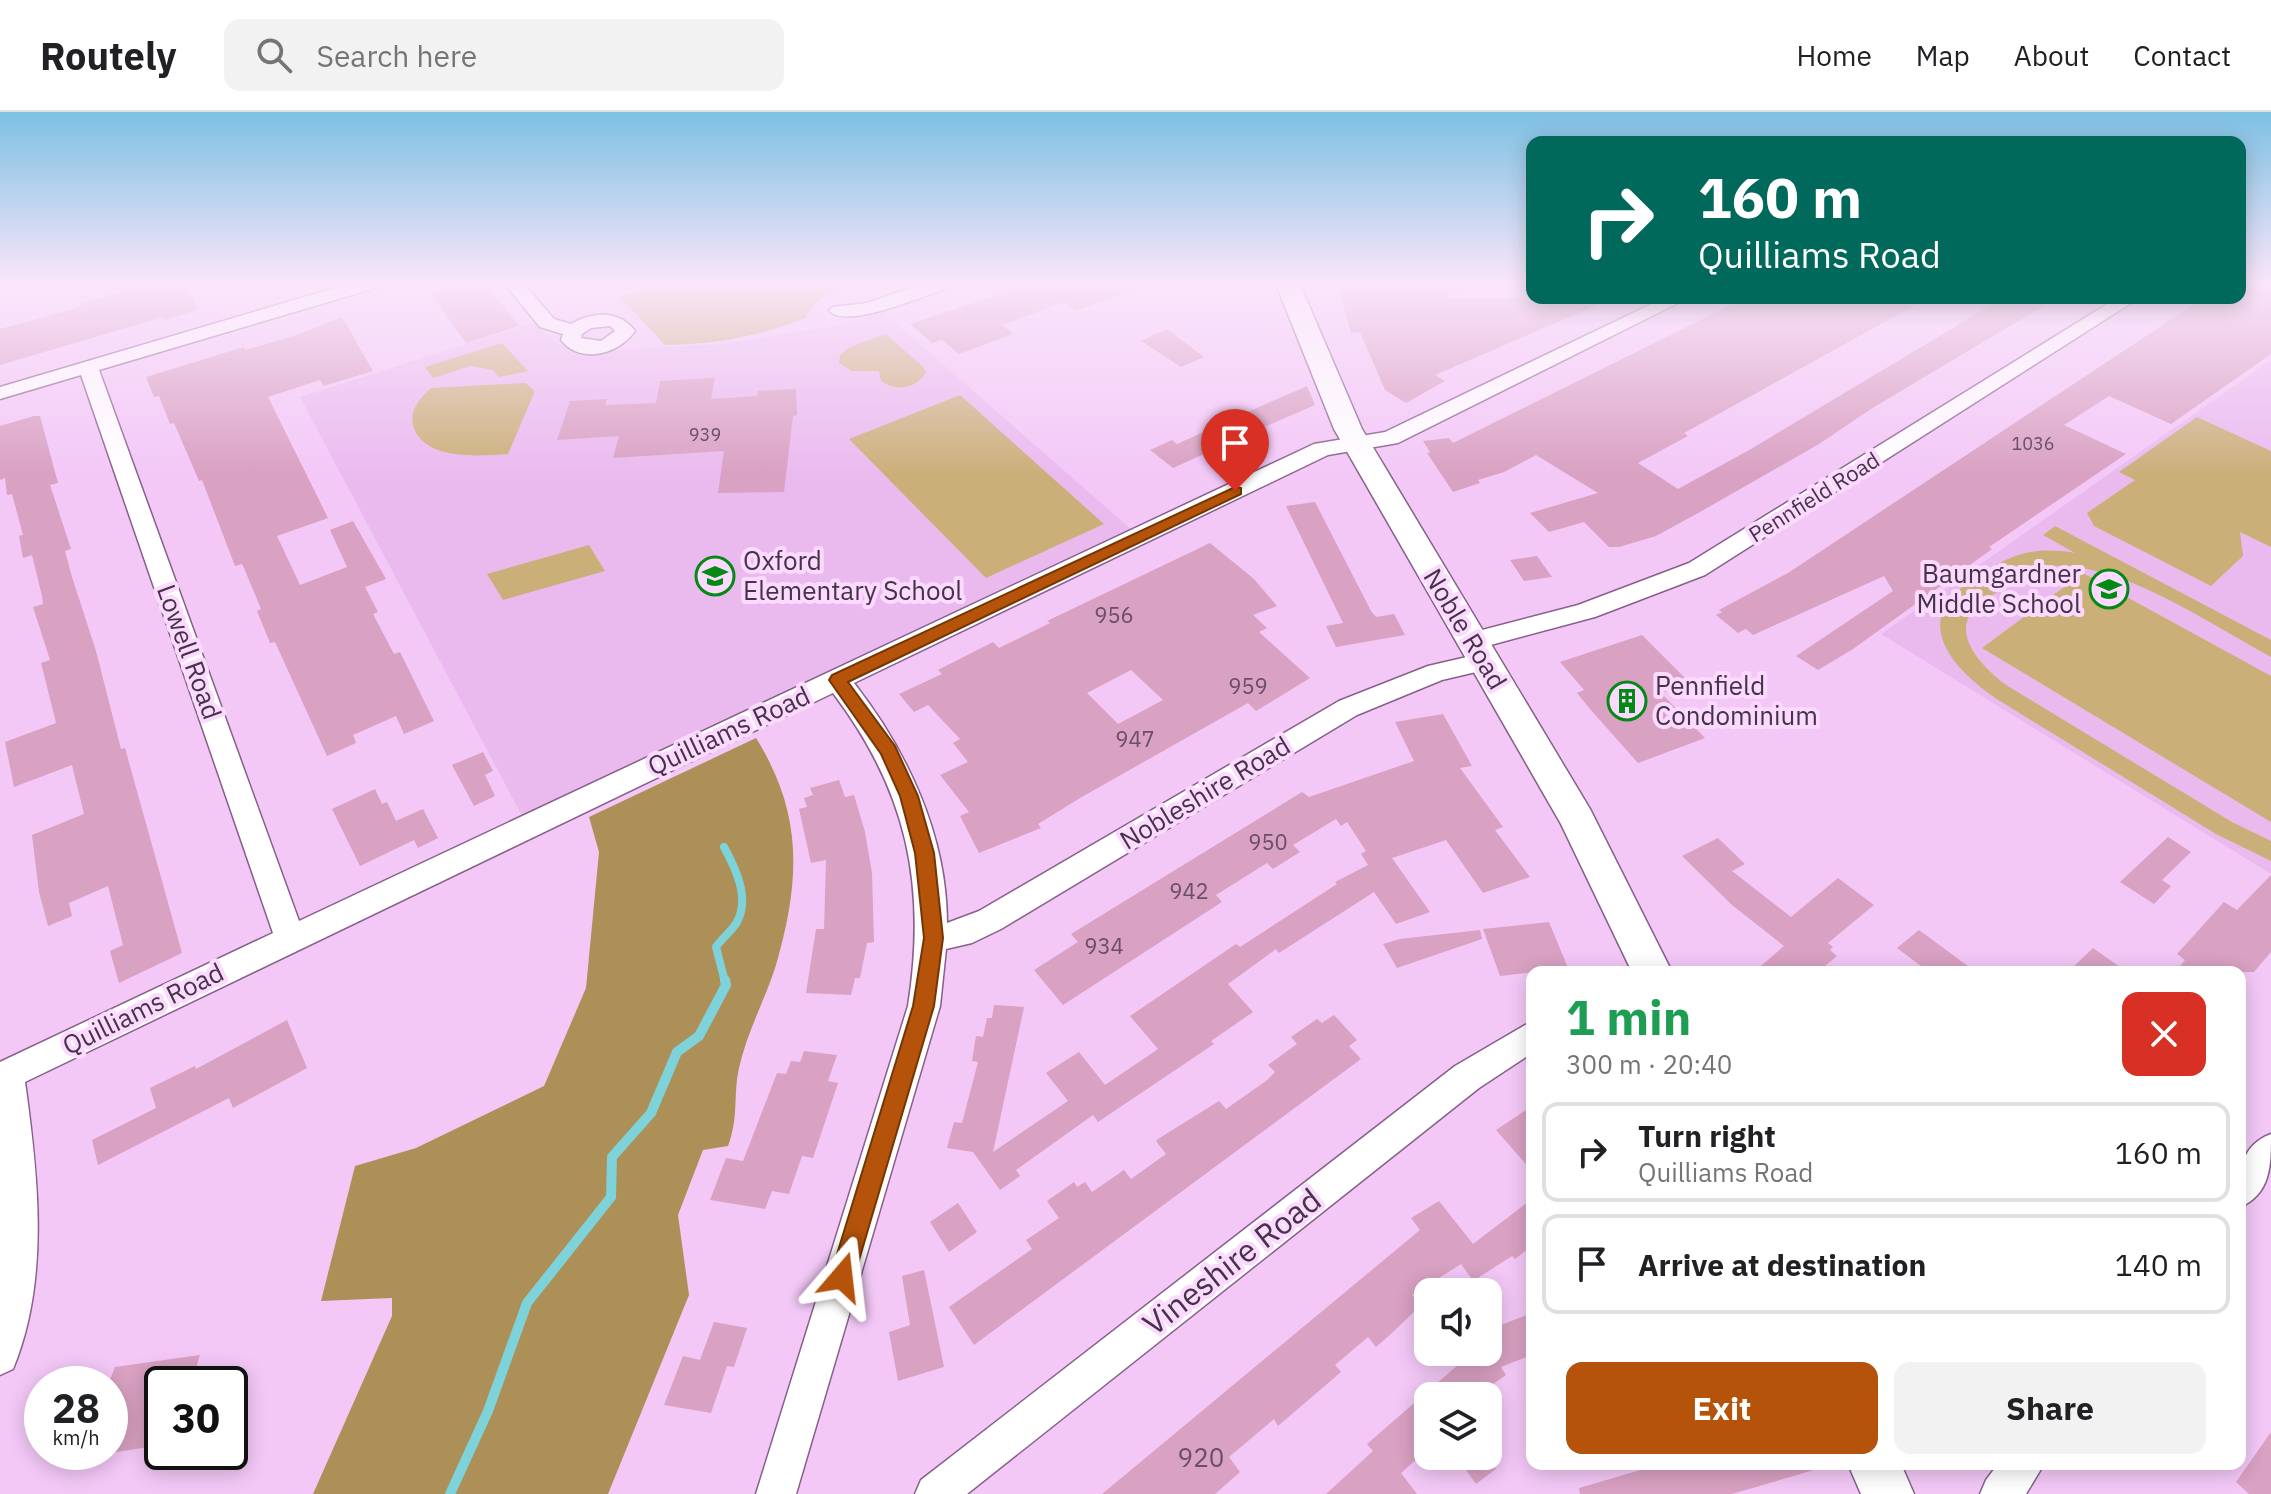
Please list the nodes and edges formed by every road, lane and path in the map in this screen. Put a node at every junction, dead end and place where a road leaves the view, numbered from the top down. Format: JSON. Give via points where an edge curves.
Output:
{"nodes":[{"id":1,"x":157,"y":346,"type":"edge"},
{"id":2,"x":1314,"y":346,"type":"edge"},
{"id":3,"x":1579,"y":346,"type":"edge"},
{"id":4,"x":2053,"y":346,"type":"edge"},
{"id":5,"x":88,"y":367,"type":"junction"},
{"id":6,"x":0,"y":393,"type":"edge"},
{"id":7,"x":1356,"y":444,"type":"junction"},
{"id":8,"x":1478,"y":652,"type":"junction"},
{"id":9,"x":838,"y":680,"type":"junction"},
{"id":10,"x":290,"y":938,"type":"junction"},
{"id":11,"x":933,"y":938,"type":"junction"},
{"id":12,"x":1649,"y":966,"type":"edge"},
{"id":13,"x":1526,"y":1039,"type":"edge"},
{"id":14,"x":3,"y":1076,"type":"edge"},
{"id":15,"x":2271,"y":1150,"type":"edge"},
{"id":16,"x":2246,"y":1182,"type":"edge"},
{"id":17,"x":0,"y":1356,"type":"edge"},
{"id":18,"x":1877,"y":1470,"type":"edge"},
{"id":19,"x":2019,"y":1470,"type":"edge"},
{"id":20,"x":776,"y":1494,"type":"edge"},
{"id":21,"x":935,"y":1494,"type":"edge"},
{"id":22,"x":1888,"y":1494,"type":"edge"},
{"id":23,"x":2000,"y":1494,"type":"edge"}],
"edges":[{"from":1,"to":5,"type":"street"},
{"from":2,"to":7,"type":"main road","name":"Noble Road"},
{"from":3,"to":7,"type":"street","name":"Quilliams Road","via":[[1390,438]]},
{"from":4,"to":8,"type":"street","name":"Pennfield Road","via":[[1697,569],[1528,628]]},
{"from":5,"to":6,"type":"street"},
{"from":5,"to":10,"type":"street","name":"Lowell Road"},
{"from":7,"to":8,"type":"main road","name":"Noble Road"},
{"from":7,"to":9,"type":"street","name":"Quilliams Road","via":[[1322,449]]},
{"from":8,"to":11,"type":"street","name":"Nobleshire Road","via":[[1348,708],[990,920],[961,934]]},
{"from":8,"to":12,"type":"main road","name":"Noble Road","via":[[1583,831]]},
{"from":9,"to":10,"type":"street","name":"Quilliams Road"},
{"from":9,"to":11,"type":"street","via":[[889,751],[909,796],[925,853]]},
{"from":10,"to":14,"type":"street","name":"Quilliams Road"},
{"from":11,"to":20,"type":"street","via":[[924,1006]]},
{"from":13,"to":21,"type":"street","name":"Vineshire Road","via":[[1467,1077]]},
{"from":14,"to":17,"type":"street","via":[[19,1164],[21,1229],[15,1293]]},
{"from":15,"to":16,"type":"street"},
{"from":18,"to":22,"type":"main road"},
{"from":19,"to":23,"type":"street"}]}
